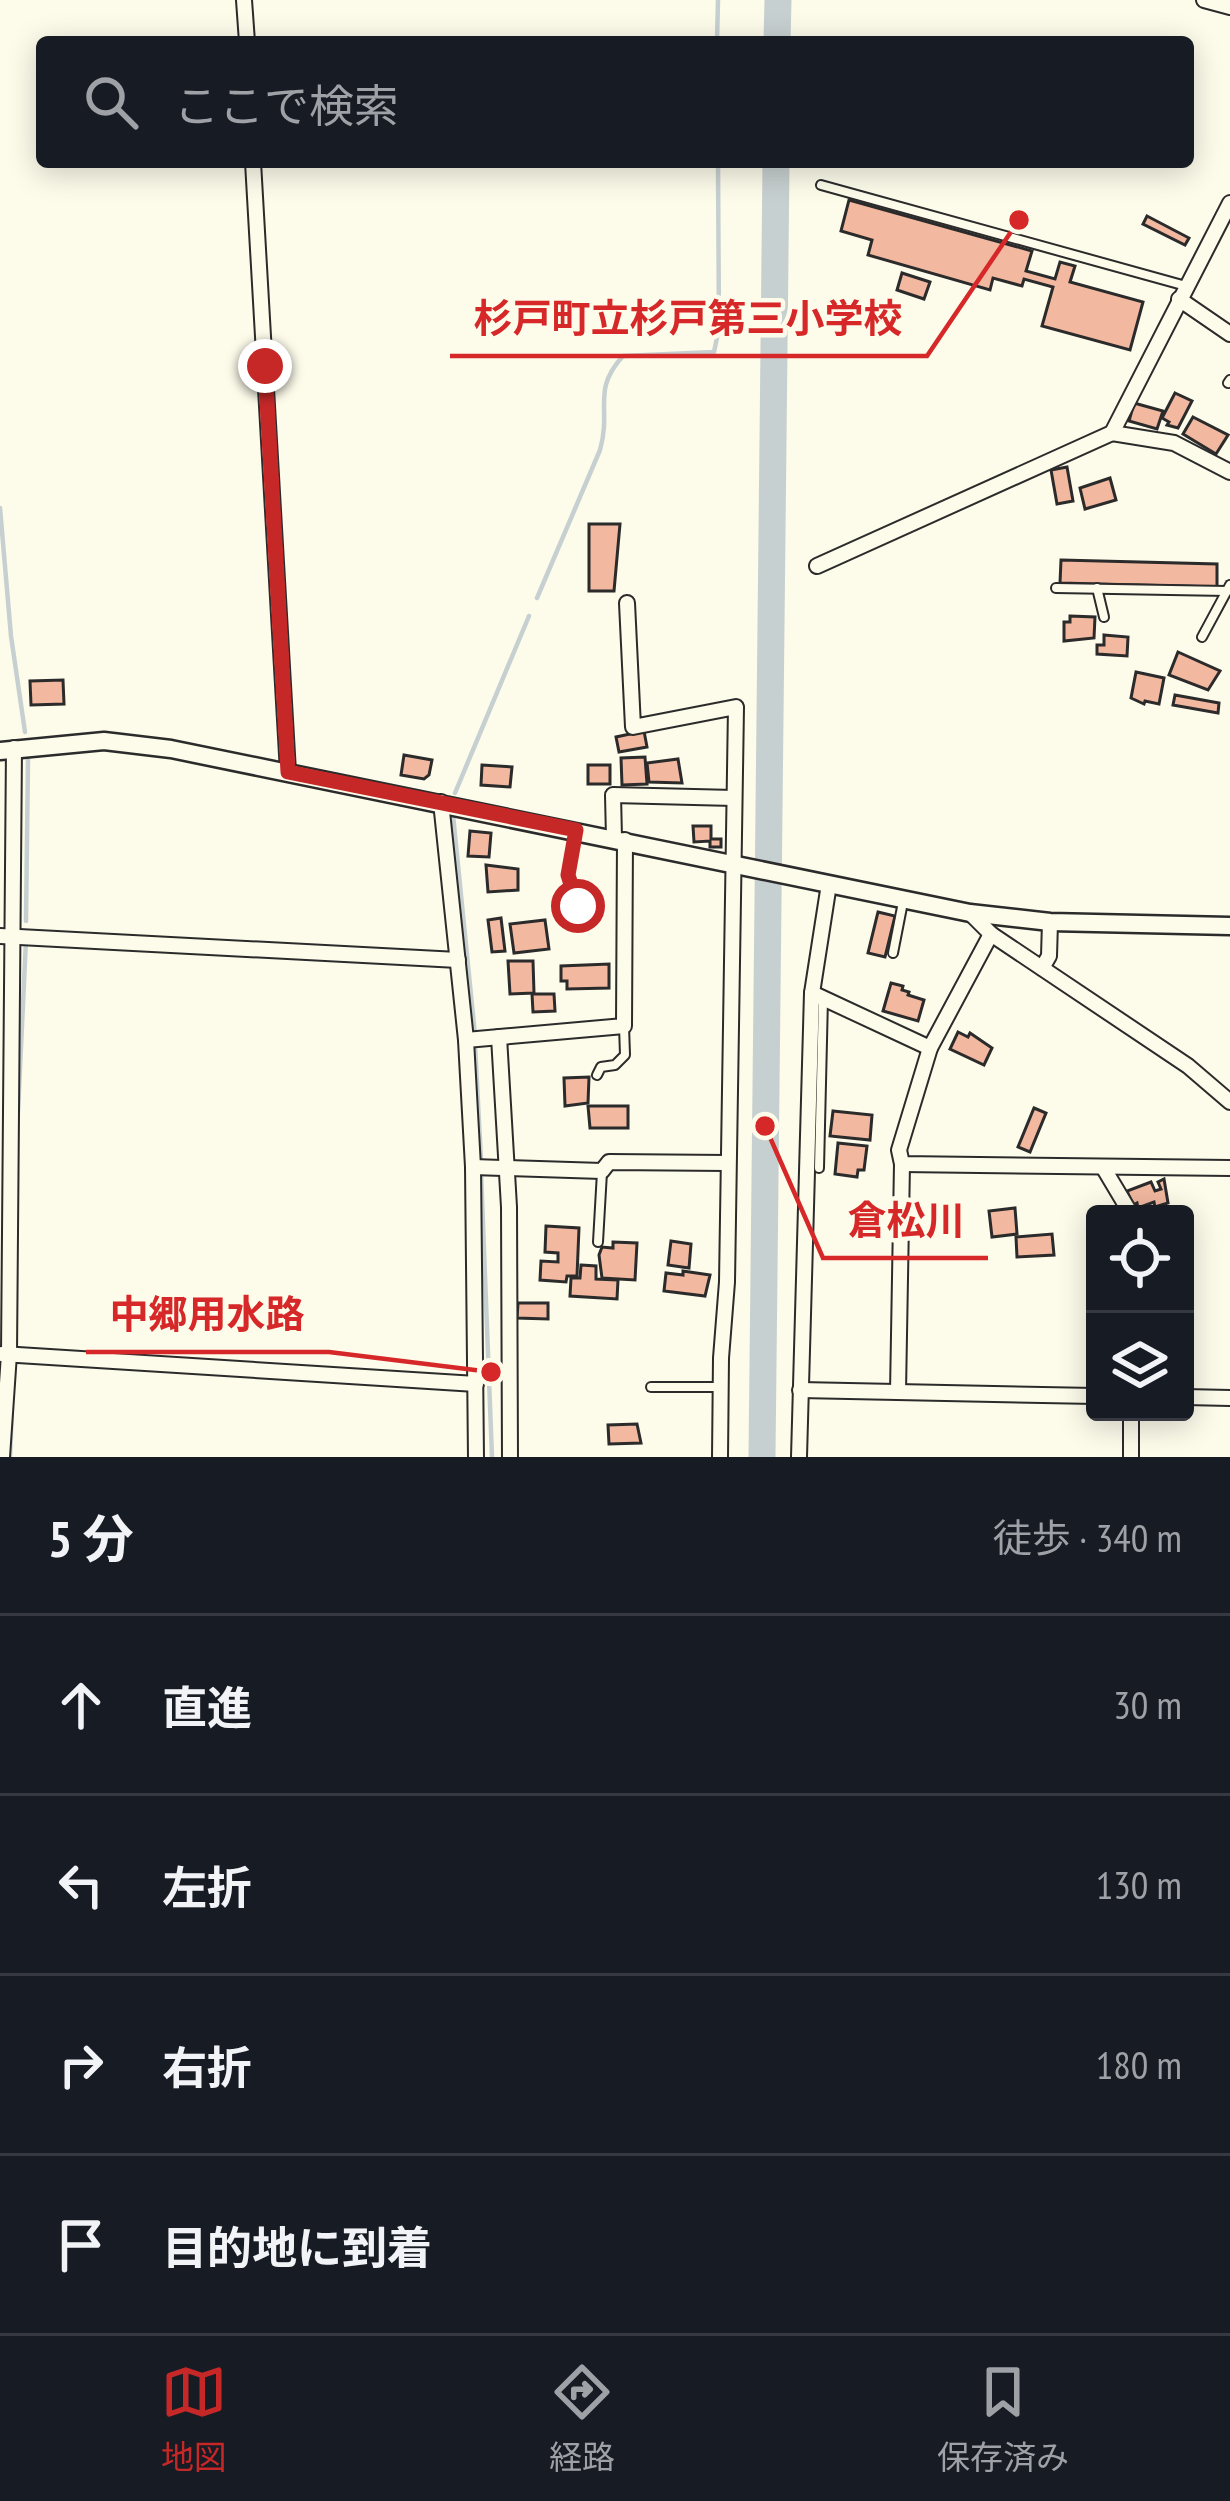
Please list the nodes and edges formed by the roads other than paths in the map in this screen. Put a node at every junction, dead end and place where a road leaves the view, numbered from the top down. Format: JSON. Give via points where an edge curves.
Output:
{"nodes":[{"id":1,"x":244,"y":0,"type":"edge"},
{"id":2,"x":1204,"y":0,"type":"edge"},
{"id":3,"x":1230,"y":8,"type":"edge"},
{"id":4,"x":247,"y":36,"type":"edge"},
{"id":5,"x":254,"y":168,"type":"edge"},
{"id":6,"x":821,"y":185,"type":"dead end"},
{"id":7,"x":1230,"y":203,"type":"edge"},
{"id":8,"x":1182,"y":292,"type":"junction"},
{"id":9,"x":1230,"y":334,"type":"edge"},
{"id":10,"x":1112,"y":433,"type":"junction"},
{"id":11,"x":1230,"y":472,"type":"edge"},
{"id":12,"x":818,"y":566,"type":"dead end"},
{"id":13,"x":1056,"y":588,"type":"dead end"},
{"id":14,"x":1097,"y":588,"type":"junction"},
{"id":15,"x":1228,"y":588,"type":"edge"},
{"id":16,"x":627,"y":603,"type":"dead end"},
{"id":17,"x":1104,"y":617,"type":"dead end"},
{"id":18,"x":1202,"y":638,"type":"dead end"},
{"id":19,"x":7,"y":749,"type":"edge"},
{"id":20,"x":288,"y":772,"type":"junction"},
{"id":21,"x":734,"y":798,"type":"junction"},
{"id":22,"x":441,"y":802,"type":"junction"},
{"id":23,"x":576,"y":830,"type":"junction"},
{"id":24,"x":619,"y":839,"type":"junction"},
{"id":25,"x":734,"y":863,"type":"junction"},
{"id":26,"x":829,"y":884,"type":"junction"},
{"id":27,"x":904,"y":900,"type":"junction"},
{"id":28,"x":578,"y":906,"type":"dead end"},
{"id":29,"x":970,"y":914,"type":"junction"},
{"id":30,"x":1050,"y":922,"type":"junction"},
{"id":31,"x":1230,"y":926,"type":"edge"},
{"id":32,"x":991,"y":934,"type":"junction"},
{"id":33,"x":5,"y":935,"type":"edge"},
{"id":34,"x":892,"y":953,"type":"dead end"},
{"id":35,"x":458,"y":961,"type":"junction"},
{"id":36,"x":1042,"y":968,"type":"junction"},
{"id":37,"x":818,"y":995,"type":"junction"},
{"id":38,"x":624,"y":1026,"type":"junction"},
{"id":39,"x":500,"y":1037,"type":"junction"},
{"id":40,"x":466,"y":1040,"type":"junction"},
{"id":41,"x":931,"y":1048,"type":"junction"},
{"id":42,"x":597,"y":1075,"type":"dead end"},
{"id":43,"x":1230,"y":1102,"type":"edge"},
{"id":44,"x":727,"y":1163,"type":"junction"},
{"id":45,"x":902,"y":1164,"type":"junction"},
{"id":46,"x":473,"y":1166,"type":"junction"},
{"id":47,"x":1103,"y":1167,"type":"junction"},
{"id":48,"x":507,"y":1168,"type":"junction"},
{"id":49,"x":819,"y":1168,"type":"dead end"},
{"id":50,"x":1230,"y":1168,"type":"edge"},
{"id":51,"x":602,"y":1171,"type":"junction"},
{"id":52,"x":1125,"y":1205,"type":"edge"},
{"id":53,"x":598,"y":1242,"type":"dead end"},
{"id":54,"x":4,"y":1354,"type":"edge"},
{"id":55,"x":476,"y":1384,"type":"junction"},
{"id":56,"x":651,"y":1387,"type":"dead end"},
{"id":57,"x":721,"y":1387,"type":"junction"},
{"id":58,"x":800,"y":1390,"type":"junction"},
{"id":59,"x":898,"y":1392,"type":"junction"},
{"id":60,"x":1086,"y":1396,"type":"edge"},
{"id":61,"x":1194,"y":1397,"type":"edge"},
{"id":62,"x":1230,"y":1398,"type":"edge"},
{"id":63,"x":1131,"y":1421,"type":"edge"},
{"id":64,"x":2,"y":1457,"type":"edge"},
{"id":65,"x":476,"y":1457,"type":"edge"},
{"id":66,"x":510,"y":1457,"type":"edge"},
{"id":67,"x":720,"y":1457,"type":"edge"},
{"id":68,"x":799,"y":1457,"type":"edge"},
{"id":69,"x":1131,"y":1457,"type":"edge"}],
"edges":[{"from":1,"to":4,"type":"street"},
{"from":2,"to":3,"type":"street"},
{"from":5,"to":20,"type":"street"},
{"from":6,"to":8,"type":"lane"},
{"from":7,"to":8,"type":"street"},
{"from":8,"to":9,"type":"street"},
{"from":8,"to":10,"type":"street"},
{"from":10,"to":11,"type":"street","via":[[1174,443]]},
{"from":10,"to":12,"type":"street"},
{"from":13,"to":14,"type":"lane"},
{"from":14,"to":15,"type":"lane"},
{"from":14,"to":17,"type":"lane"},
{"from":15,"to":18,"type":"lane"},
{"from":16,"to":21,"type":"street","via":[[633,727],[736,706]]},
{"from":19,"to":20,"type":"street","via":[[104,741]]},
{"from":19,"to":33,"type":"street"},
{"from":20,"to":22,"type":"street"},
{"from":21,"to":24,"type":"street","via":[[613,795]]},
{"from":21,"to":25,"type":"street"},
{"from":22,"to":23,"type":"street"},
{"from":22,"to":35,"type":"street"},
{"from":23,"to":24,"type":"street"},
{"from":23,"to":28,"type":"lane","via":[[568,875]]},
{"from":24,"to":25,"type":"street"},
{"from":24,"to":38,"type":"street"},
{"from":25,"to":26,"type":"street"},
{"from":25,"to":44,"type":"street"},
{"from":26,"to":27,"type":"street"},
{"from":26,"to":37,"type":"street"},
{"from":27,"to":29,"type":"street"},
{"from":27,"to":34,"type":"lane"},
{"from":29,"to":30,"type":"street"},
{"from":29,"to":32,"type":"street"},
{"from":30,"to":31,"type":"street"},
{"from":30,"to":36,"type":"street"},
{"from":32,"to":36,"type":"street"},
{"from":32,"to":41,"type":"street"},
{"from":33,"to":35,"type":"street"},
{"from":33,"to":54,"type":"street"},
{"from":35,"to":40,"type":"street"},
{"from":36,"to":43,"type":"street"},
{"from":37,"to":41,"type":"street"},
{"from":37,"to":49,"type":"lane"},
{"from":37,"to":58,"type":"street"},
{"from":38,"to":39,"type":"street"},
{"from":38,"to":42,"type":"lane","via":[[625,1055]]},
{"from":39,"to":40,"type":"street"},
{"from":39,"to":48,"type":"street"},
{"from":40,"to":46,"type":"street"},
{"from":41,"to":45,"type":"street","via":[[898,1150]]},
{"from":44,"to":51,"type":"street","via":[[608,1162]]},
{"from":44,"to":57,"type":"street"},
{"from":45,"to":47,"type":"street"},
{"from":45,"to":59,"type":"street"},
{"from":46,"to":48,"type":"street"},
{"from":46,"to":55,"type":"street"},
{"from":47,"to":50,"type":"street"},
{"from":47,"to":52,"type":"street"},
{"from":48,"to":51,"type":"street"},
{"from":48,"to":66,"type":"street"},
{"from":51,"to":53,"type":"lane"},
{"from":54,"to":55,"type":"street"},
{"from":54,"to":64,"type":"street"},
{"from":55,"to":65,"type":"street"},
{"from":56,"to":57,"type":"lane"},
{"from":57,"to":67,"type":"street"},
{"from":58,"to":59,"type":"street"},
{"from":58,"to":68,"type":"street"},
{"from":59,"to":60,"type":"street"},
{"from":61,"to":62,"type":"street"},
{"from":63,"to":69,"type":"street"}]}
